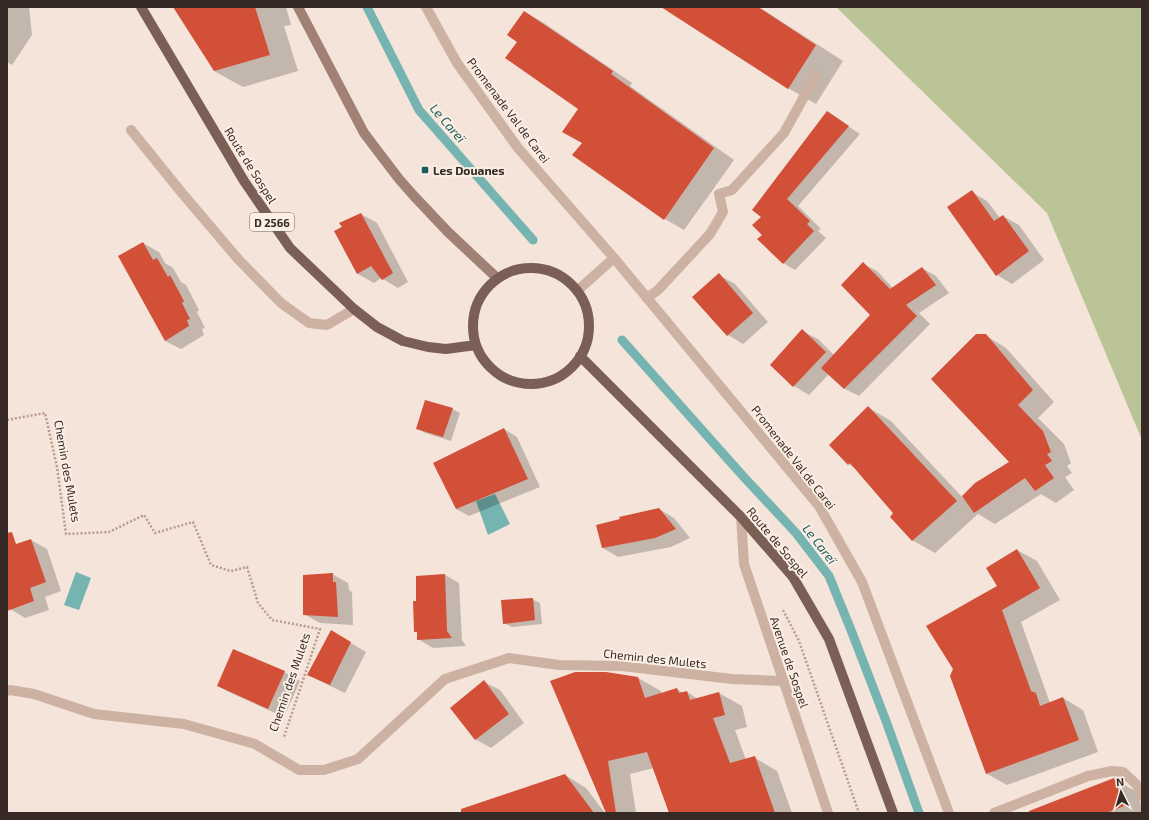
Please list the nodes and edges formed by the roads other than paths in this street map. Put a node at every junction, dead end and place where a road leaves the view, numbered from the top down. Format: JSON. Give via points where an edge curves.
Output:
{"nodes":[{"id":1,"x":141,"y":7,"type":"edge"},
{"id":2,"x":298,"y":7,"type":"edge"},
{"id":3,"x":426,"y":7,"type":"edge"},
{"id":4,"x":816,"y":75,"type":"dead end"},
{"id":5,"x":131,"y":130,"type":"dead end"},
{"id":6,"x":614,"y":258,"type":"junction"},
{"id":7,"x":497,"y":278,"type":"junction"},
{"id":8,"x":577,"y":291,"type":"junction"},
{"id":9,"x":647,"y":298,"type":"junction"},
{"id":10,"x":354,"y":309,"type":"junction"},
{"id":11,"x":476,"y":345,"type":"junction"},
{"id":12,"x":580,"y":356,"type":"junction"},
{"id":13,"x":741,"y":517,"type":"junction"},
{"id":14,"x":783,"y":681,"type":"junction"},
{"id":15,"x":7,"y":691,"type":"edge"},
{"id":16,"x":1142,"y":796,"type":"edge"},
{"id":17,"x":828,"y":813,"type":"edge"},
{"id":18,"x":893,"y":813,"type":"edge"},
{"id":19,"x":949,"y":813,"type":"edge"},
{"id":20,"x":994,"y":813,"type":"edge"}],
"edges":[{"from":1,"to":10,"type":"main road","name":"Route de Sospel","number":"D 2566","via":[[244,181],[290,248]]},
{"from":2,"to":7,"type":"street","via":[[364,133],[414,196]]},
{"from":3,"to":6,"type":"street","name":"Promenade Val de Carei","via":[[457,63],[518,148]]},
{"from":4,"to":9,"type":"street","via":[[784,132],[732,190],[719,194],[723,212],[710,234],[658,290]]},
{"from":5,"to":10,"type":"street","via":[[238,259],[281,303],[309,323],[327,325]]},
{"from":6,"to":8,"type":"street"},
{"from":6,"to":9,"type":"street","name":"Promenade Val de Carei"},
{"from":7,"to":8,"type":"main road","via":[[521,269],[539,269],[557,275]]},
{"from":7,"to":11,"type":"main road","via":[[480,297],[475,308],[473,333]]},
{"from":8,"to":12,"type":"main road","via":[[583,301],[589,323],[587,340]]},
{"from":9,"to":19,"type":"street","name":"Promenade Val de Carei","via":[[819,506],[862,582]]},
{"from":10,"to":11,"type":"main road","name":"Route de Sospel","number":"D 2566","via":[[377,327],[403,341],[446,349]]},
{"from":11,"to":12,"type":"main road","via":[[491,369],[517,383],[546,382],[571,368]]},
{"from":12,"to":13,"type":"main road","name":"Route de Sospel"},
{"from":13,"to":14,"type":"street","name":"Avenue de Sospel","via":[[744,564]]},
{"from":13,"to":18,"type":"main road","name":"Route de Sospel","via":[[793,576],[829,639]]},
{"from":14,"to":15,"type":"street","name":"Chemin des Mulets","via":[[732,679],[622,666],[559,665],[509,658],[445,679],[358,759],[324,770],[299,770],[255,744],[184,724],[94,714],[34,694]]},
{"from":14,"to":17,"type":"street","name":"Avenue de Sospel"},
{"from":16,"to":20,"type":"street","via":[[1136,784],[1123,772],[1112,771],[1088,776]]}]}
